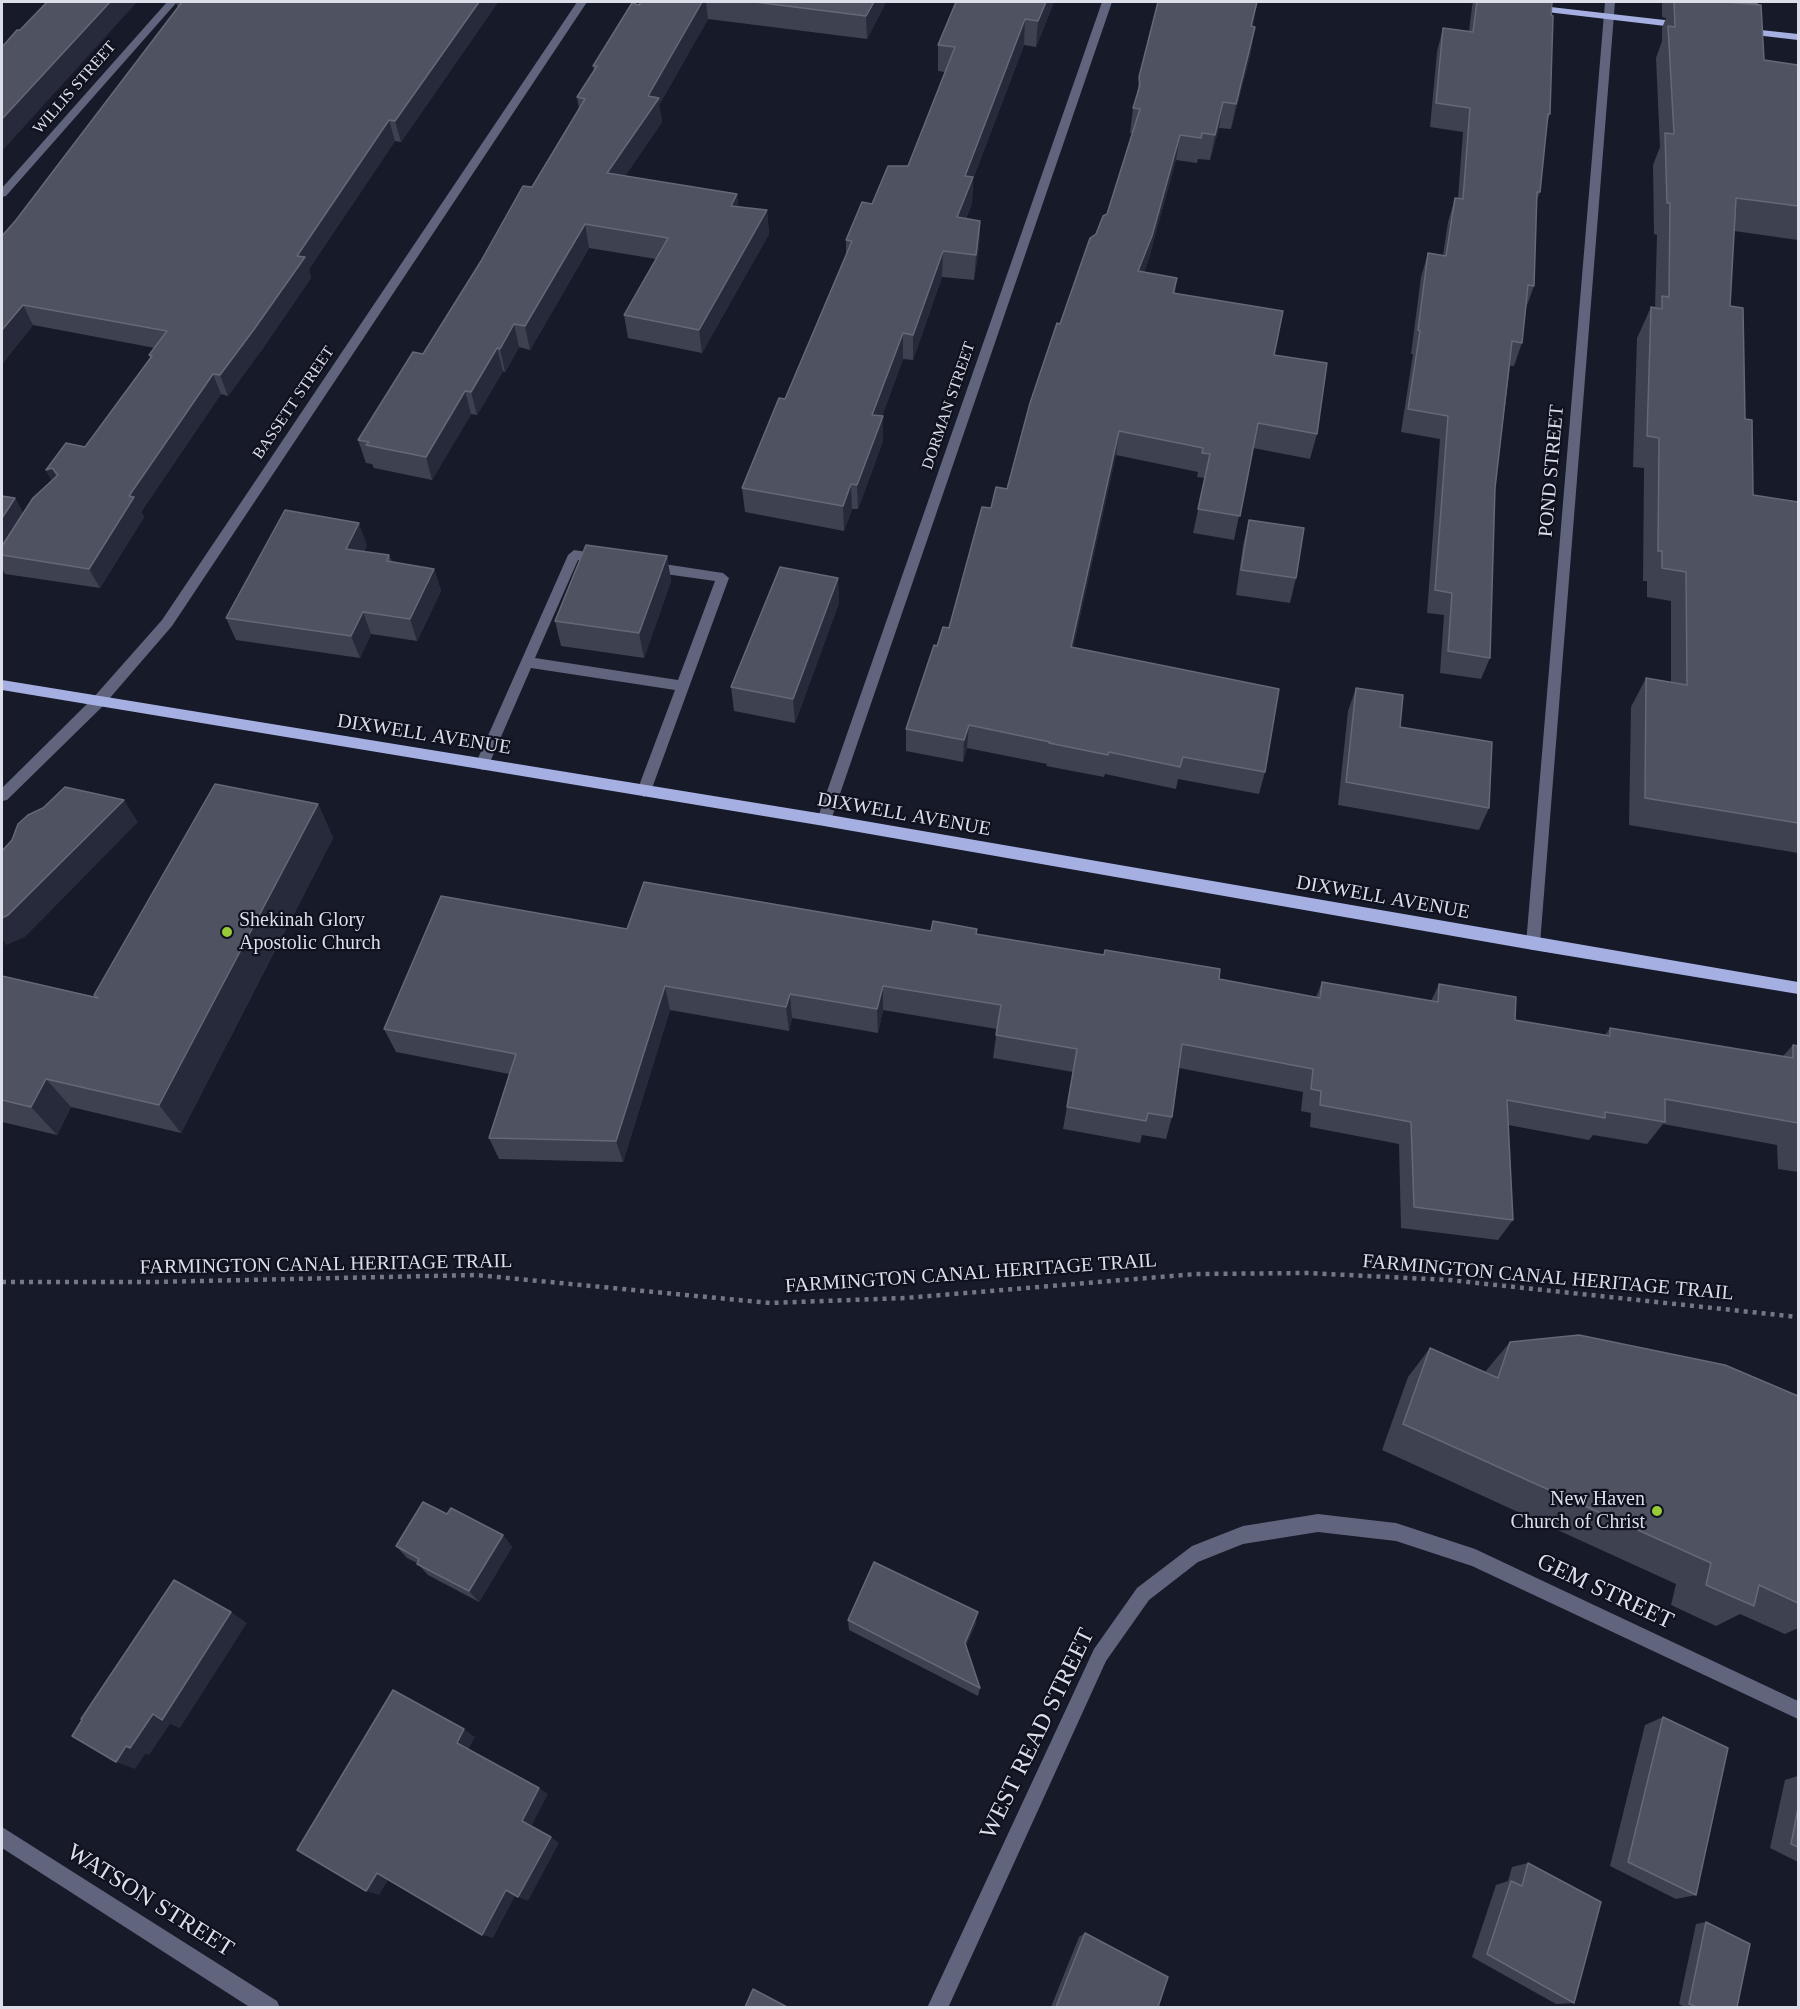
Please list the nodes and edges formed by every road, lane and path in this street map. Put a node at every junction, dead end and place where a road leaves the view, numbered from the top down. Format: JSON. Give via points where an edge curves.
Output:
{"nodes":[{"id":1,"x":172,"y":2,"type":"edge"},
{"id":2,"x":582,"y":2,"type":"edge"},
{"id":3,"x":1107,"y":2,"type":"edge"},
{"id":4,"x":1610,"y":2,"type":"edge"},
{"id":5,"x":1527,"y":8,"type":"edge"},
{"id":6,"x":1609,"y":17,"type":"junction"},
{"id":7,"x":1696,"y":26,"type":"edge"},
{"id":8,"x":1730,"y":30,"type":"edge"},
{"id":9,"x":1798,"y":37,"type":"edge"},
{"id":10,"x":2,"y":194,"type":"edge"},
{"id":11,"x":608,"y":561,"type":"edge"},
{"id":12,"x":643,"y":566,"type":"edge"},
{"id":13,"x":526,"y":662,"type":"junction"},
{"id":14,"x":2,"y":685,"type":"edge"},
{"id":15,"x":683,"y":686,"type":"junction"},
{"id":16,"x":98,"y":702,"type":"junction"},
{"id":17,"x":483,"y":765,"type":"junction"},
{"id":18,"x":644,"y":791,"type":"junction"},
{"id":19,"x":2,"y":796,"type":"edge"},
{"id":20,"x":824,"y":820,"type":"junction"},
{"id":21,"x":1533,"y":944,"type":"junction"},
{"id":22,"x":1798,"y":988,"type":"edge"},
{"id":23,"x":2,"y":1282,"type":"edge"},
{"id":24,"x":1798,"y":1317,"type":"edge"},
{"id":25,"x":1243,"y":1534,"type":"joint"},
{"id":26,"x":1798,"y":1710,"type":"edge"},
{"id":27,"x":2,"y":1837,"type":"edge"},
{"id":28,"x":270,"y":2007,"type":"edge"},
{"id":29,"x":937,"y":2007,"type":"edge"}],
"edges":[{"from":1,"to":10,"type":"street","name":"WILLIS STREET"},
{"from":2,"to":16,"type":"street","name":"BASSETT STREET","via":[[167,623]]},
{"from":3,"to":20,"type":"street","name":"DORMAN STREET"},
{"from":4,"to":6,"type":"street","name":"POND STREET"},
{"from":5,"to":6,"type":"main road"},
{"from":6,"to":7,"type":"main road"},
{"from":6,"to":21,"type":"street","name":"POND STREET"},
{"from":8,"to":9,"type":"main road"},
{"from":11,"to":13,"type":"street","via":[[574,555]]},
{"from":12,"to":15,"type":"street","via":[[723,578]]},
{"from":13,"to":15,"type":"street"},
{"from":13,"to":17,"type":"street"},
{"from":14,"to":16,"type":"main road","name":"DIXWELL AVENUE"},
{"from":15,"to":18,"type":"street"},
{"from":16,"to":17,"type":"main road","name":"DIXWELL AVENUE"},
{"from":16,"to":19,"type":"street","name":"BASSETT STREET"},
{"from":17,"to":18,"type":"main road","name":"DIXWELL AVENUE"},
{"from":18,"to":20,"type":"main road","name":"DIXWELL AVENUE"},
{"from":20,"to":21,"type":"main road","name":"DIXWELL AVENUE"},
{"from":21,"to":22,"type":"main road","name":"DIXWELL AVENUE"},
{"from":23,"to":24,"type":"path","name":"FARMINGTON CANAL HERITAGE TRAIL","via":[[476,1275],[770,1303],[905,1298],[1196,1274],[1307,1273],[1449,1280]]},
{"from":25,"to":26,"type":"street","name":"GEM STREET","via":[[1318,1523],[1396,1532],[1475,1558]]},
{"from":25,"to":29,"type":"street","name":"WEST READ STREET","via":[[1192,1555],[1143,1594],[1100,1655]]},
{"from":27,"to":28,"type":"street","name":"WATSON STREET"}]}
